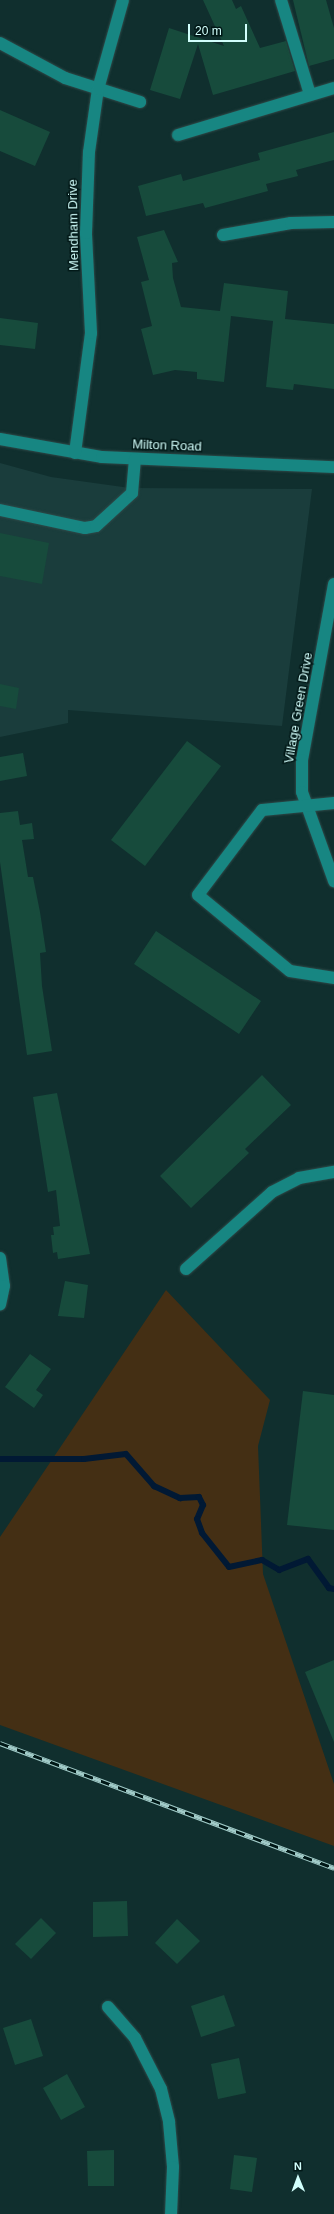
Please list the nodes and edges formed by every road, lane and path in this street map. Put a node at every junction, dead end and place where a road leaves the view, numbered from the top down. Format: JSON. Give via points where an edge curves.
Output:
{"nodes":[{"id":1,"x":123,"y":0,"type":"edge"},
{"id":2,"x":280,"y":0,"type":"edge"},
{"id":3,"x":0,"y":43,"type":"edge"},
{"id":4,"x":334,"y":88,"type":"edge"},
{"id":5,"x":98,"y":89,"type":"junction"},
{"id":6,"x":310,"y":94,"type":"junction"},
{"id":7,"x":140,"y":102,"type":"dead end"},
{"id":8,"x":178,"y":135,"type":"dead end"},
{"id":9,"x":334,"y":222,"type":"edge"},
{"id":10,"x":222,"y":235,"type":"dead end"},
{"id":11,"x":0,"y":439,"type":"edge"},
{"id":12,"x":75,"y":453,"type":"junction"},
{"id":13,"x":135,"y":459,"type":"junction"},
{"id":14,"x":334,"y":467,"type":"edge"},
{"id":15,"x":0,"y":510,"type":"edge"},
{"id":16,"x":334,"y":584,"type":"edge"},
{"id":17,"x":334,"y":803,"type":"edge"},
{"id":18,"x":305,"y":804,"type":"junction"},
{"id":19,"x":334,"y":881,"type":"edge"},
{"id":20,"x":334,"y":978,"type":"edge"},
{"id":21,"x":334,"y":1172,"type":"edge"},
{"id":22,"x":0,"y":1258,"type":"edge"},
{"id":23,"x":186,"y":1269,"type":"dead end"},
{"id":24,"x":0,"y":1305,"type":"edge"},
{"id":25,"x":108,"y":2007,"type":"dead end"},
{"id":26,"x":171,"y":2214,"type":"edge"}],
"edges":[{"from":1,"to":5,"type":"street","name":"Mendham Drive"},
{"from":2,"to":6,"type":"street"},
{"from":3,"to":5,"type":"street","via":[[37,66]]},
{"from":4,"to":6,"type":"street"},
{"from":5,"to":7,"type":"street"},
{"from":5,"to":12,"type":"street","name":"Mendham Drive","via":[[86,200],[91,333]]},
{"from":6,"to":8,"type":"street"},
{"from":9,"to":10,"type":"street","via":[[291,223]]},
{"from":11,"to":12,"type":"street","name":"Milton Road"},
{"from":12,"to":13,"type":"street","name":"Milton Road"},
{"from":13,"to":14,"type":"street","name":"Milton Road"},
{"from":13,"to":15,"type":"street","via":[[132,493],[96,526],[85,528]]},
{"from":16,"to":18,"type":"street","name":"Village Green Drive","via":[[302,760]]},
{"from":17,"to":18,"type":"street"},
{"from":18,"to":19,"type":"street","name":"Village Green Drive"},
{"from":18,"to":20,"type":"street","via":[[262,810],[198,895],[290,971]]},
{"from":21,"to":23,"type":"street","via":[[299,1178],[272,1192]]},
{"from":22,"to":24,"type":"street","via":[[4,1291]]},
{"from":25,"to":26,"type":"street","via":[[136,2038],[161,2089],[169,2122],[173,2167]]}]}
